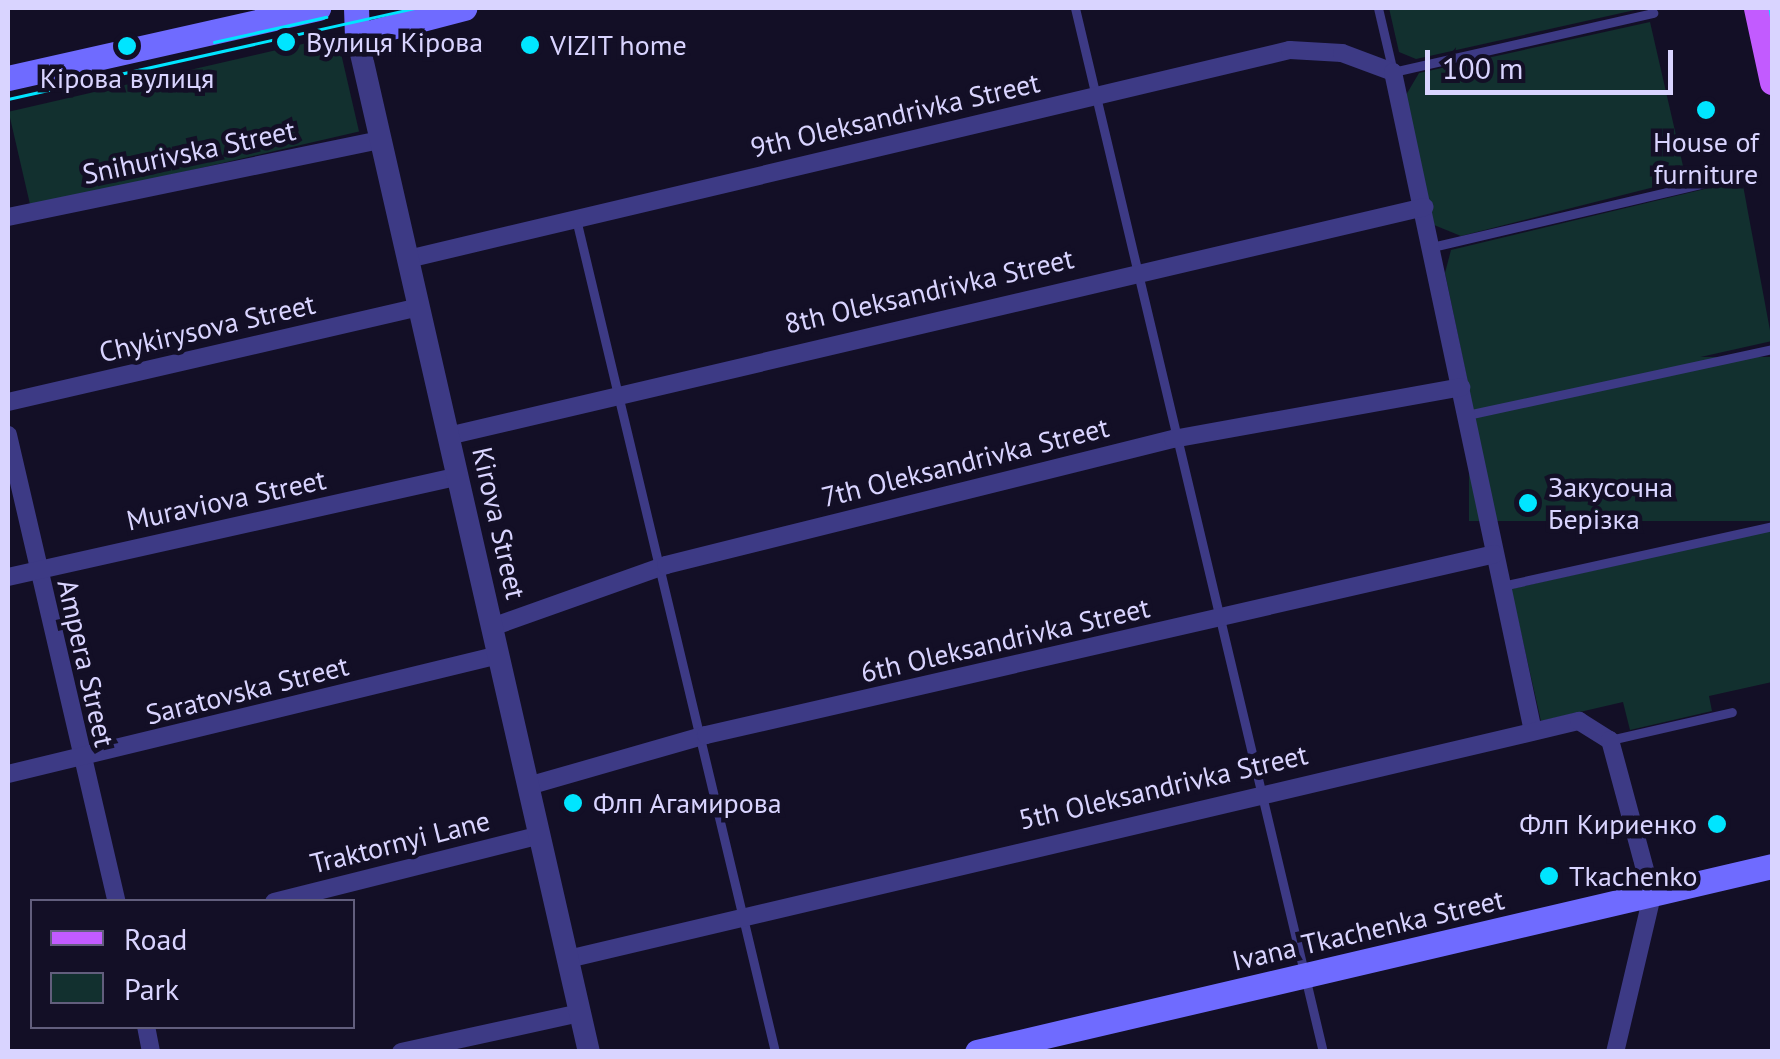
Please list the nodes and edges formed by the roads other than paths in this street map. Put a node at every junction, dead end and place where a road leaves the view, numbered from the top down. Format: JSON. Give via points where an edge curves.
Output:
{"nodes":[{"id":1,"x":318,"y":8,"type":"edge"},
{"id":2,"x":356,"y":8,"type":"edge"},
{"id":3,"x":464,"y":8,"type":"edge"},
{"id":4,"x":1075,"y":8,"type":"edge"},
{"id":5,"x":1378,"y":8,"type":"edge"},
{"id":6,"x":1756,"y":8,"type":"edge"},
{"id":7,"x":1653,"y":13,"type":"dead end"},
{"id":8,"x":358,"y":36,"type":"junction"},
{"id":9,"x":1393,"y":72,"type":"junction"},
{"id":10,"x":8,"y":78,"type":"edge"},
{"id":11,"x":1772,"y":82,"type":"edge"},
{"id":12,"x":1096,"y":97,"type":"junction"},
{"id":13,"x":381,"y":140,"type":"junction"},
{"id":14,"x":1738,"y":175,"type":"dead end"},
{"id":15,"x":1424,"y":208,"type":"junction"},
{"id":16,"x":575,"y":216,"type":"junction"},
{"id":17,"x":8,"y":217,"type":"edge"},
{"id":18,"x":1432,"y":247,"type":"junction"},
{"id":19,"x":408,"y":259,"type":"junction"},
{"id":20,"x":1137,"y":271,"type":"junction"},
{"id":21,"x":418,"y":307,"type":"junction"},
{"id":22,"x":1772,"y":349,"type":"edge"},
{"id":23,"x":1461,"y":387,"type":"junction"},
{"id":24,"x":616,"y":393,"type":"junction"},
{"id":25,"x":8,"y":402,"type":"edge"},
{"id":26,"x":1467,"y":415,"type":"junction"},
{"id":27,"x":8,"y":435,"type":"edge"},
{"id":28,"x":448,"y":436,"type":"junction"},
{"id":29,"x":1173,"y":439,"type":"junction"},
{"id":30,"x":457,"y":477,"type":"junction"},
{"id":31,"x":1772,"y":526,"type":"edge"},
{"id":32,"x":1495,"y":554,"type":"junction"},
{"id":33,"x":666,"y":566,"type":"junction"},
{"id":34,"x":36,"y":570,"type":"junction"},
{"id":35,"x":8,"y":577,"type":"edge"},
{"id":36,"x":1502,"y":586,"type":"junction"},
{"id":37,"x":1222,"y":619,"type":"junction"},
{"id":38,"x":492,"y":627,"type":"junction"},
{"id":39,"x":499,"y":655,"type":"junction"},
{"id":40,"x":1732,"y":712,"type":"dead end"},
{"id":41,"x":1533,"y":731,"type":"junction"},
{"id":42,"x":706,"y":735,"type":"junction"},
{"id":43,"x":1610,"y":740,"type":"junction"},
{"id":44,"x":81,"y":760,"type":"junction"},
{"id":45,"x":8,"y":774,"type":"edge"},
{"id":46,"x":528,"y":786,"type":"junction"},
{"id":47,"x":1264,"y":790,"type":"junction"},
{"id":48,"x":540,"y":835,"type":"junction"},
{"id":49,"x":1772,"y":866,"type":"edge"},
{"id":50,"x":1652,"y":896,"type":"junction"},
{"id":51,"x":117,"y":899,"type":"edge"},
{"id":52,"x":286,"y":899,"type":"edge"},
{"id":53,"x":745,"y":914,"type":"junction"},
{"id":54,"x":568,"y":958,"type":"junction"},
{"id":55,"x":1305,"y":976,"type":"junction"},
{"id":56,"x":580,"y":1013,"type":"junction"},
{"id":57,"x":401,"y":1052,"type":"edge"},
{"id":58,"x":589,"y":1052,"type":"edge"},
{"id":59,"x":775,"y":1052,"type":"edge"},
{"id":60,"x":977,"y":1052,"type":"edge"},
{"id":61,"x":1323,"y":1052,"type":"edge"},
{"id":62,"x":1615,"y":1052,"type":"edge"}],
"edges":[{"from":1,"to":10,"type":"main road"},
{"from":2,"to":8,"type":"main road","name":"Kirova Street"},
{"from":3,"to":8,"type":"main road"},
{"from":4,"to":12,"type":"lane"},
{"from":5,"to":9,"type":"lane"},
{"from":6,"to":11,"type":"main road"},
{"from":7,"to":9,"type":"lane"},
{"from":8,"to":13,"type":"street","name":"Kirova Street"},
{"from":9,"to":12,"type":"street","name":"9th Oleksandrivka Street","via":[[1314,48]]},
{"from":9,"to":15,"type":"street"},
{"from":12,"to":16,"type":"street","name":"9th Oleksandrivka Street"},
{"from":12,"to":20,"type":"lane"},
{"from":13,"to":17,"type":"street","name":"Snihurivska Street"},
{"from":13,"to":19,"type":"street","name":"Kirova Street"},
{"from":14,"to":18,"type":"lane"},
{"from":15,"to":18,"type":"street"},
{"from":15,"to":20,"type":"street","name":"8th Oleksandrivka Street"},
{"from":16,"to":19,"type":"street","name":"9th Oleksandrivka Street"},
{"from":16,"to":24,"type":"lane"},
{"from":18,"to":23,"type":"street"},
{"from":19,"to":21,"type":"street","name":"Kirova Street"},
{"from":20,"to":24,"type":"street","name":"8th Oleksandrivka Street"},
{"from":20,"to":29,"type":"lane"},
{"from":21,"to":25,"type":"street","name":"Chykirysova Street"},
{"from":21,"to":28,"type":"street","name":"Kirova Street"},
{"from":22,"to":26,"type":"lane"},
{"from":23,"to":26,"type":"street"},
{"from":23,"to":29,"type":"street","name":"7th Oleksandrivka Street"},
{"from":24,"to":28,"type":"street","name":"8th Oleksandrivka Street"},
{"from":24,"to":33,"type":"lane"},
{"from":26,"to":32,"type":"street"},
{"from":27,"to":34,"type":"street","name":"Ampera Street"},
{"from":28,"to":30,"type":"street","name":"Kirova Street"},
{"from":29,"to":33,"type":"street","name":"7th Oleksandrivka Street"},
{"from":29,"to":37,"type":"lane"},
{"from":30,"to":34,"type":"street","name":"Muraviova Street"},
{"from":30,"to":38,"type":"street","name":"Kirova Street"},
{"from":31,"to":36,"type":"lane"},
{"from":32,"to":36,"type":"street"},
{"from":32,"to":37,"type":"street","name":"6th Oleksandrivka Street"},
{"from":33,"to":38,"type":"street","name":"7th Oleksandrivka Street"},
{"from":33,"to":42,"type":"lane"},
{"from":34,"to":35,"type":"street","name":"Muraviova Street"},
{"from":34,"to":44,"type":"street","name":"Ampera Street"},
{"from":36,"to":41,"type":"street"},
{"from":37,"to":42,"type":"street","name":"6th Oleksandrivka Street"},
{"from":37,"to":47,"type":"lane"},
{"from":38,"to":39,"type":"street","name":"Kirova Street"},
{"from":39,"to":44,"type":"street","name":"Saratovska Street"},
{"from":39,"to":46,"type":"street","name":"Kirova Street"},
{"from":40,"to":43,"type":"lane"},
{"from":41,"to":43,"type":"street","name":"5th Oleksandrivka Street","via":[[1578,721]]},
{"from":41,"to":47,"type":"street","name":"5th Oleksandrivka Street"},
{"from":42,"to":46,"type":"street","name":"6th Oleksandrivka Street"},
{"from":42,"to":53,"type":"lane"},
{"from":43,"to":50,"type":"street"},
{"from":44,"to":45,"type":"street","name":"Saratovska Street"},
{"from":44,"to":51,"type":"street","name":"Ampera Street"},
{"from":46,"to":48,"type":"street","name":"Kirova Street"},
{"from":47,"to":53,"type":"street","name":"5th Oleksandrivka Street"},
{"from":47,"to":55,"type":"lane"},
{"from":48,"to":52,"type":"street","name":"Traktornyi Lane"},
{"from":48,"to":54,"type":"street","name":"Kirova Street"},
{"from":49,"to":50,"type":"main road","name":"Ivana Tkachenka Street"},
{"from":50,"to":55,"type":"main road","name":"Ivana Tkachenka Street"},
{"from":50,"to":62,"type":"street"},
{"from":53,"to":54,"type":"street","name":"5th Oleksandrivka Street"},
{"from":53,"to":59,"type":"lane"},
{"from":54,"to":56,"type":"street","name":"Kirova Street"},
{"from":55,"to":60,"type":"main road","name":"Ivana Tkachenka Street"},
{"from":55,"to":61,"type":"lane"},
{"from":56,"to":57,"type":"street"},
{"from":56,"to":58,"type":"street","name":"Kirova Street"}]}
